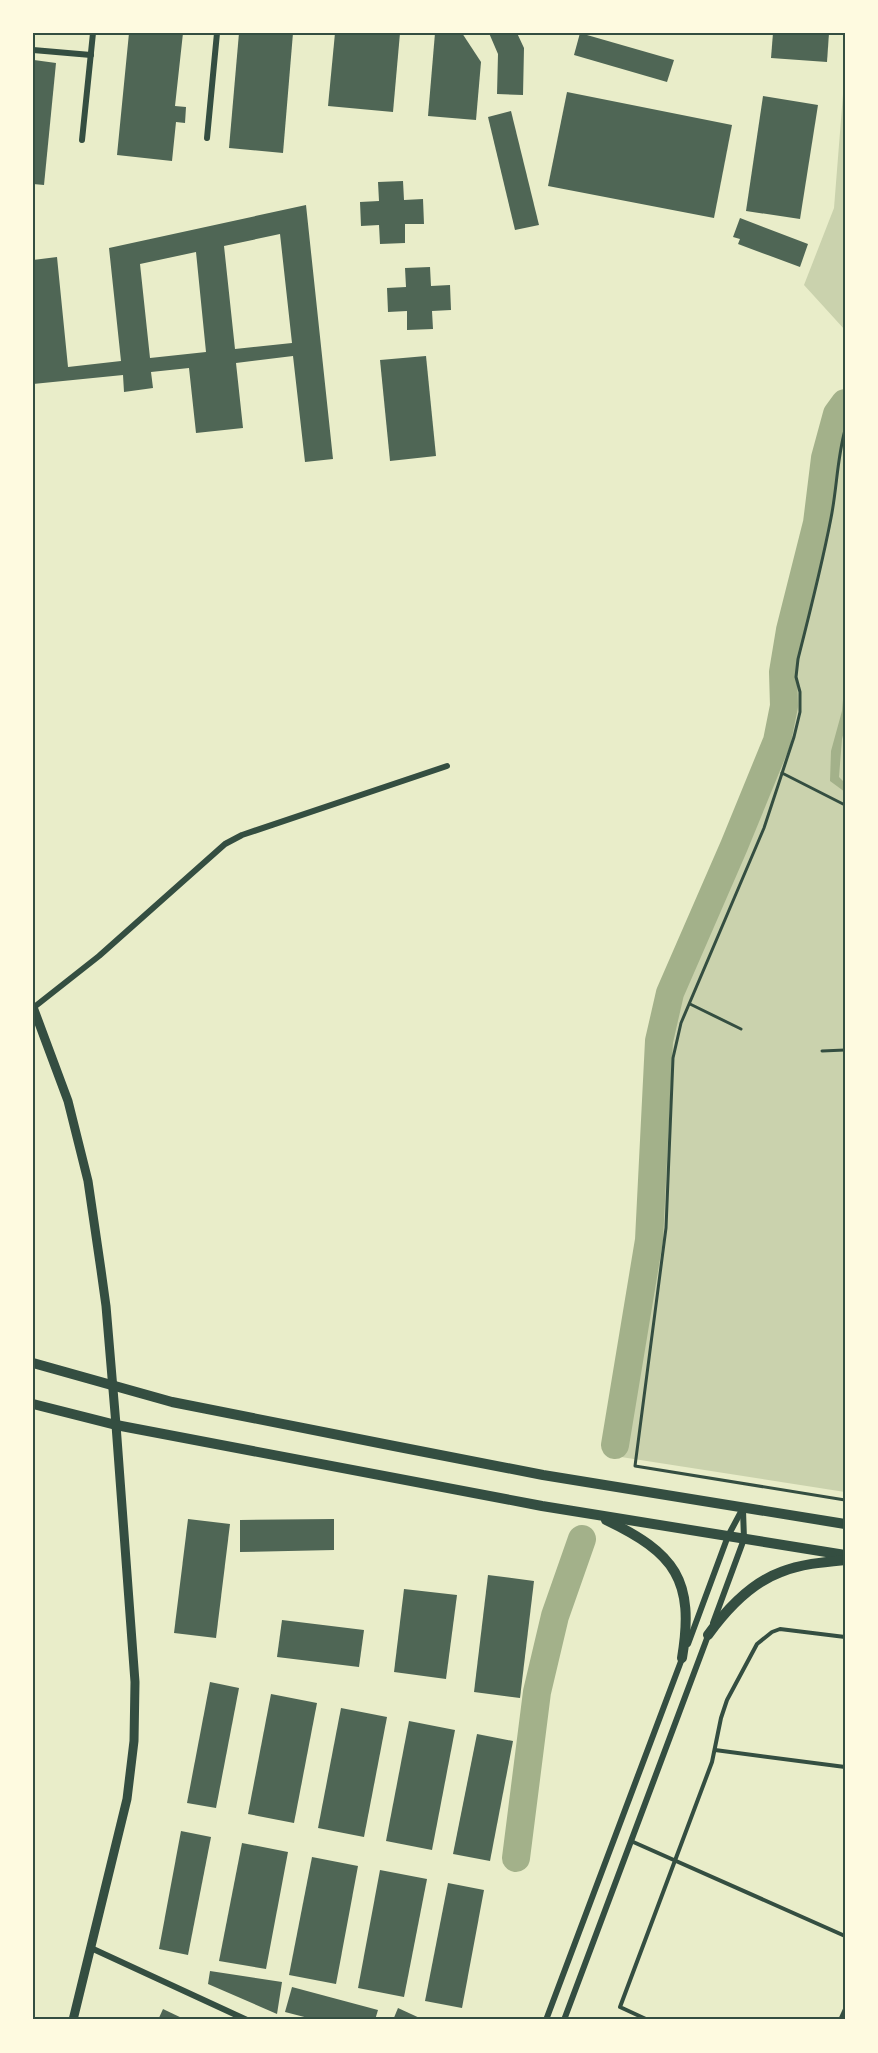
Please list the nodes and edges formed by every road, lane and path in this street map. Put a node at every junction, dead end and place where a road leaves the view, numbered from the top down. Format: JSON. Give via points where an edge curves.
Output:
{"nodes":[{"id":1,"x":93,"y":33,"type":"edge"},
{"id":2,"x":217,"y":33,"type":"edge"},
{"id":3,"x":33,"y":50,"type":"edge"},
{"id":4,"x":91,"y":55,"type":"junction"},
{"id":5,"x":207,"y":138,"type":"dead end"},
{"id":6,"x":82,"y":140,"type":"dead end"},
{"id":7,"x":845,"y":430,"type":"edge"},
{"id":8,"x":447,"y":766,"type":"dead end"},
{"id":9,"x":782,"y":773,"type":"junction"},
{"id":10,"x":845,"y":805,"type":"edge"},
{"id":11,"x":690,"y":1004,"type":"junction"},
{"id":12,"x":33,"y":1007,"type":"edge"},
{"id":13,"x":741,"y":1029,"type":"dead end"},
{"id":14,"x":845,"y":1050,"type":"edge"},
{"id":15,"x":822,"y":1051,"type":"dead end"},
{"id":16,"x":33,"y":1363,"type":"edge"},
{"id":17,"x":112,"y":1386,"type":"junction"},
{"id":18,"x":33,"y":1404,"type":"edge"},
{"id":19,"x":116,"y":1425,"type":"junction"},
{"id":20,"x":845,"y":1500,"type":"edge"},
{"id":21,"x":743,"y":1508,"type":"junction"},
{"id":22,"x":589,"y":1514,"type":"junction"},
{"id":23,"x":845,"y":1524,"type":"edge"},
{"id":24,"x":728,"y":1536,"type":"junction"},
{"id":25,"x":744,"y":1539,"type":"junction"},
{"id":26,"x":845,"y":1555,"type":"edge"},
{"id":27,"x":845,"y":1560,"type":"edge"},
{"id":28,"x":708,"y":1635,"type":"junction"},
{"id":29,"x":845,"y":1637,"type":"edge"},
{"id":30,"x":682,"y":1658,"type":"junction"},
{"id":31,"x":716,"y":1750,"type":"junction"},
{"id":32,"x":845,"y":1767,"type":"edge"},
{"id":33,"x":631,"y":1841,"type":"junction"},
{"id":34,"x":676,"y":1861,"type":"junction"},
{"id":35,"x":845,"y":1936,"type":"edge"},
{"id":36,"x":91,"y":1948,"type":"junction"},
{"id":37,"x":845,"y":2009,"type":"edge"},
{"id":38,"x":73,"y":2020,"type":"edge"},
{"id":39,"x":247,"y":2020,"type":"edge"},
{"id":40,"x":546,"y":2020,"type":"edge"},
{"id":41,"x":564,"y":2020,"type":"edge"},
{"id":42,"x":648,"y":2020,"type":"edge"},
{"id":43,"x":840,"y":2020,"type":"edge"}],
"edges":[{"from":1,"to":4,"type":"street"},
{"from":2,"to":5,"type":"street"},
{"from":3,"to":4,"type":"street"},
{"from":4,"to":6,"type":"street"},
{"from":7,"to":9,"type":"path","via":[[828,535],[798,659],[800,712]]},
{"from":8,"to":12,"type":"street","via":[[225,844],[106,949]]},
{"from":9,"to":10,"type":"path"},
{"from":9,"to":11,"type":"path","via":[[764,828]]},
{"from":11,"to":13,"type":"path"},
{"from":11,"to":20,"type":"path","via":[[673,1058],[666,1228],[635,1466]]},
{"from":12,"to":17,"type":"street","via":[[68,1101],[88,1181],[106,1306]]},
{"from":14,"to":15,"type":"path"},
{"from":16,"to":17,"type":"main road"},
{"from":17,"to":19,"type":"street"},
{"from":17,"to":21,"type":"main road","via":[[172,1402],[520,1471]]},
{"from":18,"to":19,"type":"main road"},
{"from":19,"to":22,"type":"main road"},
{"from":19,"to":36,"type":"street","via":[[135,1682],[134,1741],[127,1799]]},
{"from":21,"to":23,"type":"main road"},
{"from":21,"to":24,"type":"street"},
{"from":21,"to":25,"type":"street"},
{"from":22,"to":24,"type":"main road"},
{"from":22,"to":30,"type":"main road","via":[[635,1535],[670,1562],[685,1607]]},
{"from":24,"to":25,"type":"main road"},
{"from":24,"to":30,"type":"street"},
{"from":25,"to":26,"type":"main road"},
{"from":25,"to":28,"type":"street"},
{"from":27,"to":28,"type":"main road","via":[[797,1568],[766,1579],[728,1610]]},
{"from":28,"to":33,"type":"street"},
{"from":29,"to":31,"type":"lane","via":[[780,1629],[764,1637],[727,1700]]},
{"from":30,"to":40,"type":"street"},
{"from":31,"to":32,"type":"lane"},
{"from":31,"to":34,"type":"lane"},
{"from":33,"to":34,"type":"lane"},
{"from":33,"to":41,"type":"street"},
{"from":34,"to":35,"type":"lane"},
{"from":34,"to":42,"type":"lane","via":[[620,2007]]},
{"from":36,"to":38,"type":"street"},
{"from":36,"to":39,"type":"street"},
{"from":37,"to":43,"type":"lane"}]}
